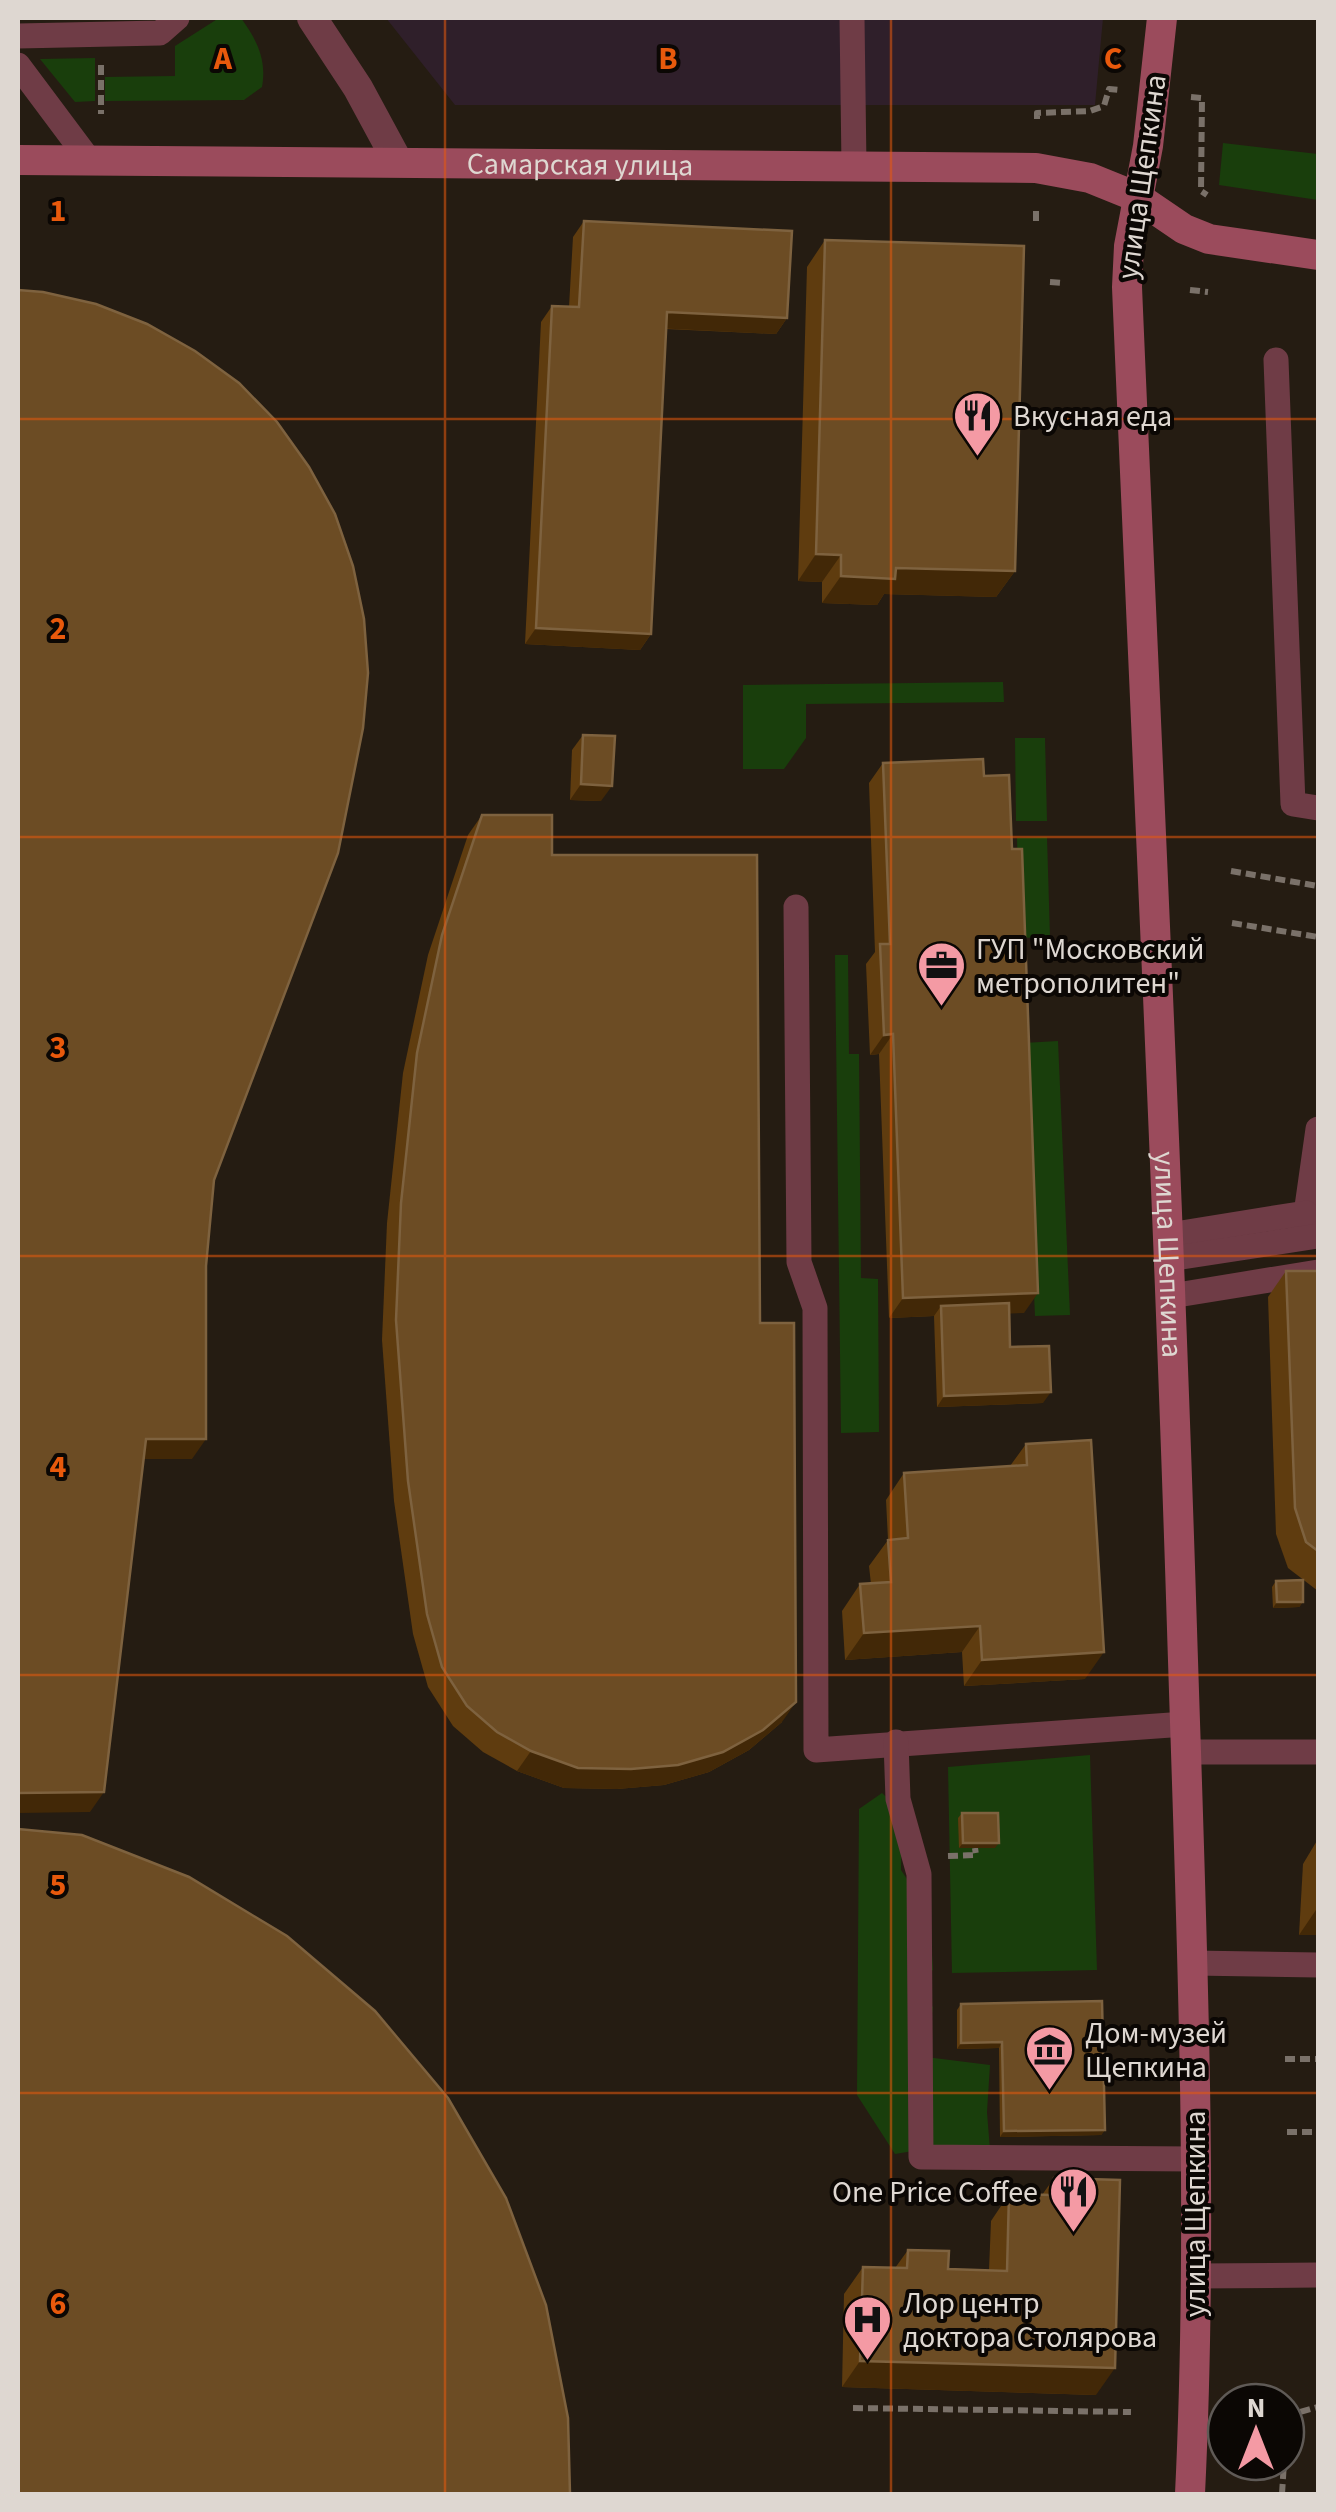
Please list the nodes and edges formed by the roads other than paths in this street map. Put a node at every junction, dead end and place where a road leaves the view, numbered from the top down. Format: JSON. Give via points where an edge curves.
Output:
{"nodes":[{"id":1,"x":312,"y":18,"type":"edge"},
{"id":2,"x":852,"y":18,"type":"edge"},
{"id":3,"x":1162,"y":18,"type":"edge"},
{"id":4,"x":169,"y":25,"type":"edge"},
{"id":5,"x":18,"y":36,"type":"edge"},
{"id":6,"x":18,"y":65,"type":"edge"},
{"id":7,"x":18,"y":160,"type":"edge"},
{"id":8,"x":88,"y":160,"type":"junction"},
{"id":9,"x":398,"y":162,"type":"junction"},
{"id":10,"x":854,"y":166,"type":"junction"},
{"id":11,"x":1137,"y":197,"type":"junction"},
{"id":12,"x":1318,"y":255,"type":"edge"},
{"id":13,"x":1276,"y":360,"type":"dead end"},
{"id":14,"x":1318,"y":808,"type":"edge"},
{"id":15,"x":796,"y":907,"type":"dead end"},
{"id":16,"x":1318,"y":1129,"type":"edge"},
{"id":17,"x":1309,"y":1229,"type":"edge"},
{"id":18,"x":1169,"y":1247,"type":"junction"},
{"id":19,"x":1318,"y":1272,"type":"edge"},
{"id":20,"x":1171,"y":1296,"type":"junction"},
{"id":21,"x":1185,"y":1738,"type":"junction"},
{"id":22,"x":896,"y":1742,"type":"junction"},
{"id":23,"x":1318,"y":1752,"type":"edge"},
{"id":24,"x":1192,"y":1963,"type":"junction"},
{"id":25,"x":1318,"y":1965,"type":"edge"},
{"id":26,"x":1195,"y":2158,"type":"junction"},
{"id":27,"x":1318,"y":2275,"type":"edge"},
{"id":28,"x":1197,"y":2276,"type":"junction"},
{"id":29,"x":1190,"y":2494,"type":"edge"}],
"edges":[{"from":1,"to":9,"type":"street"},
{"from":2,"to":10,"type":"lane"},
{"from":3,"to":11,"type":"street","name":"улица Щепкина"},
{"from":4,"to":5,"type":"lane"},
{"from":6,"to":8,"type":"lane"},
{"from":7,"to":8,"type":"street","name":"Самарская улица"},
{"from":8,"to":9,"type":"street","name":"Самарская улица"},
{"from":9,"to":10,"type":"street","name":"Самарская улица"},
{"from":10,"to":11,"type":"street","name":"Самарская улица","via":[[1036,168],[1090,178]]},
{"from":11,"to":12,"type":"street","name":"Самарская улица","via":[[1209,239]]},
{"from":11,"to":18,"type":"street","name":"улица Щепкина","via":[[1126,286]]},
{"from":13,"to":14,"type":"lane","via":[[1293,804]]},
{"from":15,"to":22,"type":"lane","via":[[798,1262],[815,1308],[816,1750]]},
{"from":16,"to":17,"type":"lane"},
{"from":17,"to":18,"type":"lane"},
{"from":18,"to":20,"type":"street","name":"улица Щепкина"},
{"from":19,"to":20,"type":"lane"},
{"from":20,"to":21,"type":"street","name":"улица Щепкина"},
{"from":21,"to":22,"type":"lane"},
{"from":21,"to":23,"type":"lane"},
{"from":21,"to":24,"type":"street","name":"улица Щепкина"},
{"from":22,"to":26,"type":"lane","via":[[898,1799],[919,1874],[921,2157]]},
{"from":24,"to":25,"type":"lane"},
{"from":24,"to":26,"type":"street","name":"улица Щепкина"},
{"from":26,"to":28,"type":"street","name":"улица Щепкина"},
{"from":27,"to":28,"type":"lane"},
{"from":28,"to":29,"type":"street","name":"улица Щепкина"}]}
